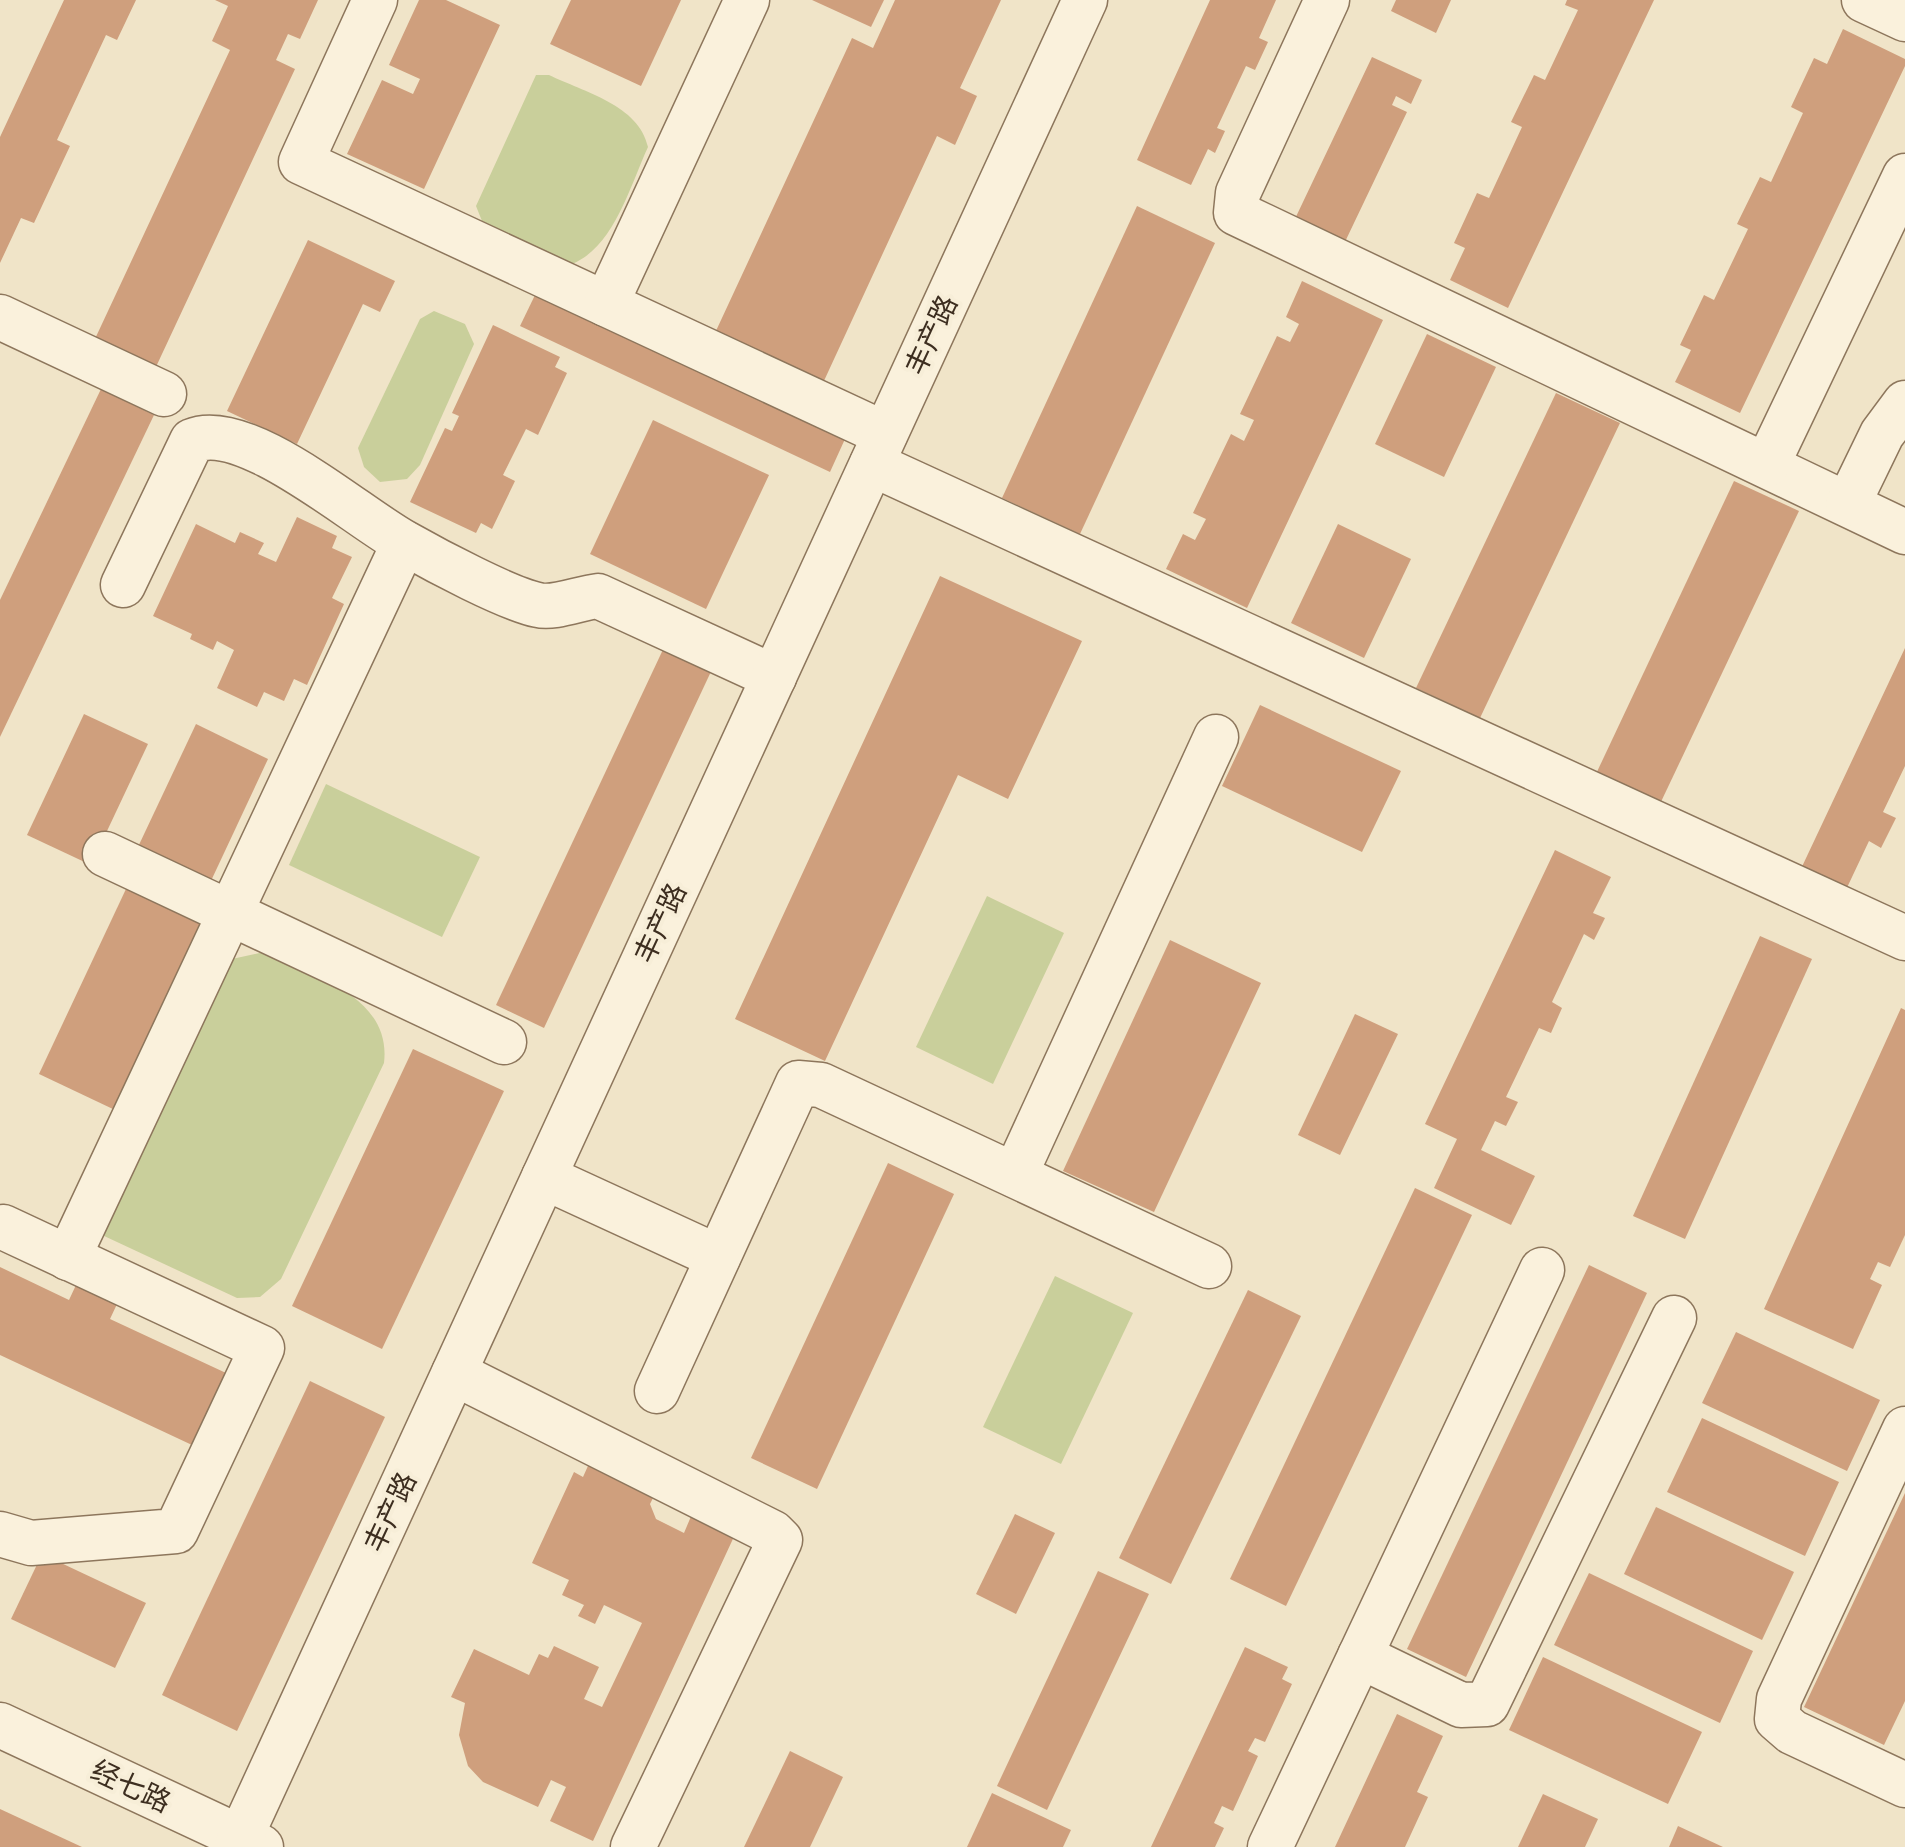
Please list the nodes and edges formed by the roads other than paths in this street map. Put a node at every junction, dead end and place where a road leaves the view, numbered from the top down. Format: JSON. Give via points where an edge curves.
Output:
{"nodes":[{"id":1,"x":375,"y":0,"type":"edge"},
{"id":2,"x":747,"y":0,"type":"edge"},
{"id":3,"x":1085,"y":0,"type":"edge"},
{"id":4,"x":1327,"y":0,"type":"edge"},
{"id":5,"x":1864,"y":0,"type":"edge"},
{"id":6,"x":1905,"y":19,"type":"edge"},
{"id":7,"x":1905,"y":176,"type":"edge"},
{"id":8,"x":606,"y":304,"type":"junction"},
{"id":9,"x":0,"y":317,"type":"edge"},
{"id":10,"x":164,"y":394,"type":"dead end"},
{"id":11,"x":1905,"y":403,"type":"edge"},
{"id":12,"x":878,"y":449,"type":"junction"},
{"id":13,"x":1767,"y":465,"type":"junction"},
{"id":14,"x":1848,"y":504,"type":"junction"},
{"id":15,"x":1905,"y":532,"type":"edge"},
{"id":16,"x":404,"y":543,"type":"junction"},
{"id":17,"x":123,"y":585,"type":"dead end"},
{"id":18,"x":774,"y":677,"type":"junction"},
{"id":19,"x":1216,"y":737,"type":"dead end"},
{"id":20,"x":105,"y":854,"type":"dead end"},
{"id":21,"x":229,"y":912,"type":"junction"},
{"id":22,"x":1905,"y":938,"type":"edge"},
{"id":23,"x":504,"y":1042,"type":"dead end"},
{"id":24,"x":1015,"y":1175,"type":"junction"},
{"id":25,"x":544,"y":1177,"type":"junction"},
{"id":26,"x":3,"y":1227,"type":"dead end"},
{"id":27,"x":718,"y":1257,"type":"junction"},
{"id":28,"x":68,"y":1258,"type":"junction"},
{"id":29,"x":1209,"y":1266,"type":"dead end"},
{"id":30,"x":1542,"y":1270,"type":"dead end"},
{"id":31,"x":1674,"y":1318,"type":"dead end"},
{"id":32,"x":454,"y":1373,"type":"junction"},
{"id":33,"x":657,"y":1391,"type":"dead end"},
{"id":34,"x":1905,"y":1429,"type":"edge"},
{"id":35,"x":0,"y":1534,"type":"edge"},
{"id":36,"x":1360,"y":1656,"type":"junction"},
{"id":37,"x":0,"y":1725,"type":"edge"},
{"id":38,"x":1905,"y":1785,"type":"edge"},
{"id":39,"x":246,"y":1844,"type":"edge"},
{"id":40,"x":633,"y":1847,"type":"edge"},
{"id":41,"x":1270,"y":1847,"type":"edge"}],
"edges":[{"from":1,"to":8,"type":"street","via":[[301,162]]},
{"from":2,"to":8,"type":"street"},
{"from":3,"to":12,"type":"street","name":"丰产路"},
{"from":4,"to":13,"type":"street","via":[[1238,193],[1236,213]]},
{"from":5,"to":6,"type":"street"},
{"from":7,"to":13,"type":"street"},
{"from":8,"to":12,"type":"street"},
{"from":9,"to":10,"type":"street"},
{"from":11,"to":14,"type":"street","via":[[1882,434]]},
{"from":12,"to":18,"type":"street","name":"丰产路"},
{"from":12,"to":22,"type":"street"},
{"from":13,"to":14,"type":"street"},
{"from":14,"to":15,"type":"street"},
{"from":16,"to":17,"type":"street","via":[[299,471],[218,435],[204,436],[192,441]]},
{"from":16,"to":18,"type":"street","via":[[538,605],[598,596]]},
{"from":16,"to":21,"type":"street"},
{"from":18,"to":25,"type":"street","name":"丰产路"},
{"from":19,"to":24,"type":"street"},
{"from":20,"to":21,"type":"street"},
{"from":21,"to":23,"type":"street"},
{"from":21,"to":28,"type":"street"},
{"from":24,"to":27,"type":"street","via":[[821,1085],[798,1083]]},
{"from":24,"to":29,"type":"street"},
{"from":25,"to":27,"type":"street"},
{"from":25,"to":32,"type":"street","name":"丰产路"},
{"from":26,"to":28,"type":"street"},
{"from":27,"to":33,"type":"street"},
{"from":28,"to":35,"type":"street","via":[[262,1348],[176,1531],[31,1543]]},
{"from":30,"to":36,"type":"street"},
{"from":31,"to":36,"type":"street","via":[[1487,1704],[1461,1705]]},
{"from":32,"to":39,"type":"street","name":"丰产路"},
{"from":32,"to":40,"type":"street","via":[[780,1540]]},
{"from":34,"to":38,"type":"street","via":[[1779,1699],[1777,1719],[1792,1732]]},
{"from":36,"to":41,"type":"street"},
{"from":37,"to":39,"type":"street","name":"经七路"}]}
